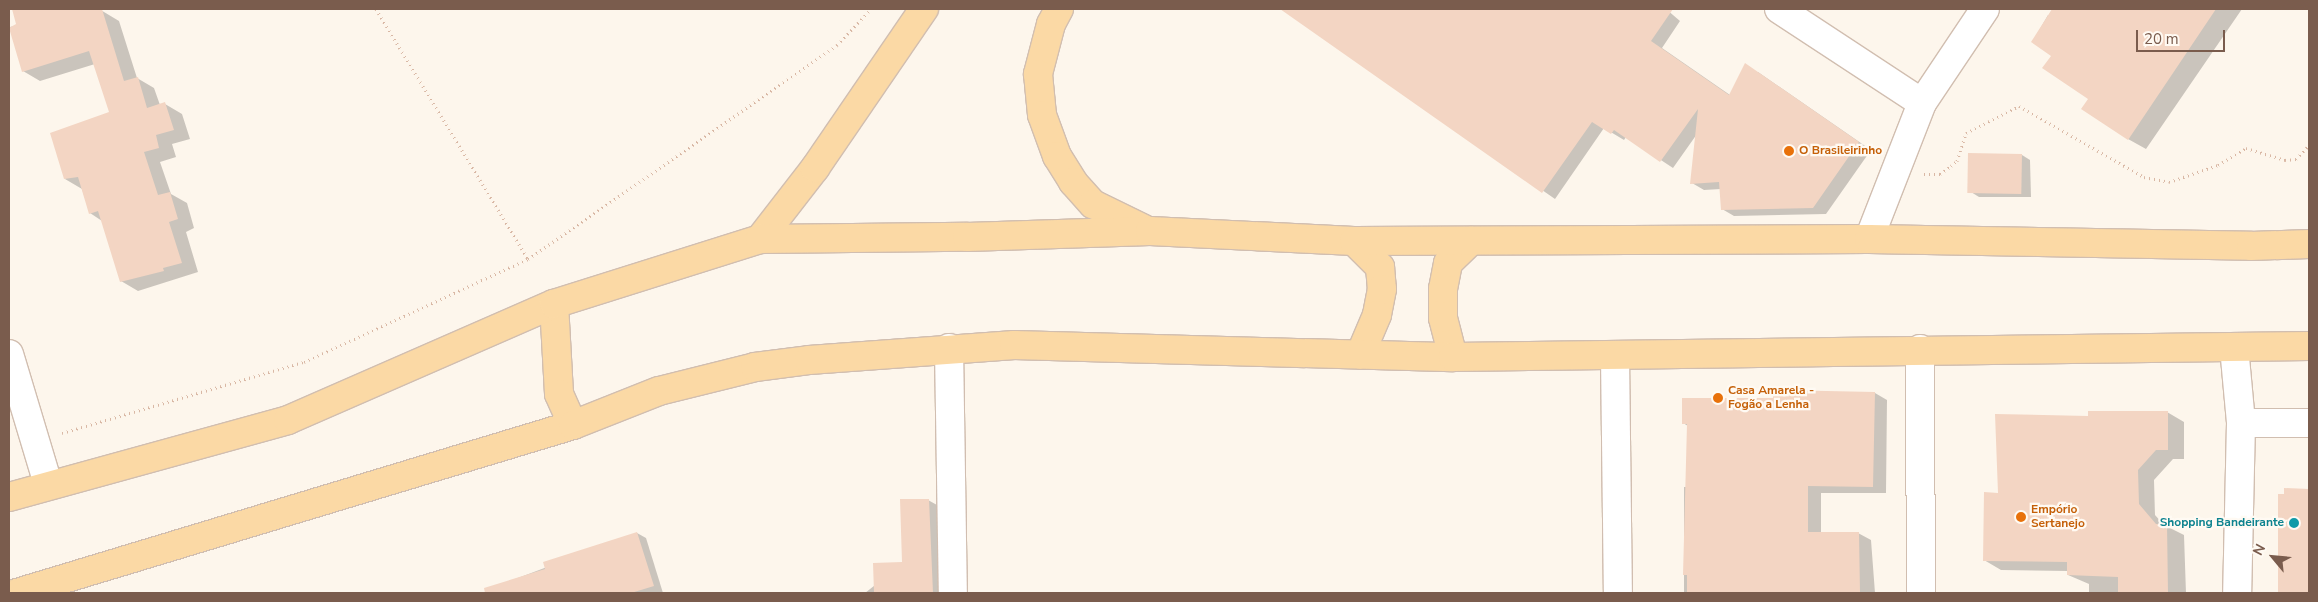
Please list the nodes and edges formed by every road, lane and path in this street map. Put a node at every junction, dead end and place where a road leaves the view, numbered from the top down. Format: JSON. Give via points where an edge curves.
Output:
{"nodes":[{"id":1,"x":376,"y":9,"type":"edge"},
{"id":2,"x":871,"y":9,"type":"edge"},
{"id":3,"x":924,"y":9,"type":"edge"},
{"id":4,"x":1059,"y":9,"type":"edge"},
{"id":5,"x":1779,"y":9,"type":"edge"},
{"id":6,"x":1985,"y":9,"type":"edge"},
{"id":7,"x":1922,"y":103,"type":"junction"},
{"id":8,"x":2309,"y":146,"type":"edge"},
{"id":9,"x":1894,"y":174,"type":"junction"},
{"id":10,"x":1150,"y":231,"type":"junction"},
{"id":11,"x":760,"y":238,"type":"junction"},
{"id":12,"x":1869,"y":239,"type":"junction"},
{"id":13,"x":1354,"y":241,"type":"junction"},
{"id":14,"x":1471,"y":241,"type":"junction"},
{"id":15,"x":2309,"y":244,"type":"edge"},
{"id":16,"x":528,"y":259,"type":"junction"},
{"id":17,"x":554,"y":304,"type":"junction"},
{"id":18,"x":2309,"y":346,"type":"edge"},
{"id":19,"x":2234,"y":347,"type":"junction"},
{"id":20,"x":950,"y":348,"type":"junction"},
{"id":21,"x":1920,"y":349,"type":"junction"},
{"id":22,"x":9,"y":354,"type":"edge"},
{"id":23,"x":1360,"y":355,"type":"junction"},
{"id":24,"x":1615,"y":356,"type":"junction"},
{"id":25,"x":1453,"y":357,"type":"junction"},
{"id":26,"x":2241,"y":423,"type":"junction"},
{"id":27,"x":2309,"y":423,"type":"edge"},
{"id":28,"x":573,"y":425,"type":"junction"},
{"id":29,"x":35,"y":441,"type":"junction"},
{"id":30,"x":48,"y":484,"type":"junction"},
{"id":31,"x":9,"y":497,"type":"edge"},
{"id":32,"x":17,"y":593,"type":"edge"},
{"id":33,"x":953,"y":593,"type":"edge"},
{"id":34,"x":1618,"y":593,"type":"edge"},
{"id":35,"x":1921,"y":593,"type":"edge"},
{"id":36,"x":2237,"y":593,"type":"edge"}],
"edges":[{"from":1,"to":16,"type":"path"},
{"from":2,"to":16,"type":"path","via":[[837,45]]},
{"from":3,"to":11,"type":"main road","via":[[815,168]]},
{"from":4,"to":10,"type":"main road","via":[[1051,24],[1038,74],[1042,115],[1057,156],[1073,182],[1093,204]]},
{"from":5,"to":7,"type":"street"},
{"from":6,"to":7,"type":"street"},
{"from":7,"to":9,"type":"street"},
{"from":8,"to":9,"type":"path","via":[[2296,159],[2285,160],[2246,148],[2218,165],[2169,182],[2144,177],[2019,106],[1966,133],[1958,161],[1940,174]]},
{"from":9,"to":12,"type":"street"},
{"from":10,"to":11,"type":"main road","via":[[967,237]]},
{"from":10,"to":13,"type":"main road"},
{"from":11,"to":17,"type":"main road"},
{"from":12,"to":14,"type":"main road"},
{"from":12,"to":15,"type":"main road"},
{"from":13,"to":14,"type":"main road"},
{"from":13,"to":23,"type":"main road","via":[[1380,266],[1382,289],[1376,315]]},
{"from":14,"to":25,"type":"main road","via":[[1448,263],[1443,289],[1444,318]]},
{"from":16,"to":29,"type":"path","via":[[304,362]]},
{"from":17,"to":28,"type":"main road","via":[[559,394]]},
{"from":17,"to":30,"type":"main road","via":[[288,420]]},
{"from":18,"to":19,"type":"main road"},
{"from":19,"to":21,"type":"main road"},
{"from":19,"to":26,"type":"street"},
{"from":20,"to":23,"type":"main road","via":[[1014,346]]},
{"from":20,"to":28,"type":"main road","via":[[755,367],[658,391]]},
{"from":20,"to":33,"type":"street"},
{"from":21,"to":24,"type":"main road"},
{"from":21,"to":35,"type":"street"},
{"from":22,"to":29,"type":"street"},
{"from":23,"to":25,"type":"main road"},
{"from":24,"to":25,"type":"main road"},
{"from":24,"to":34,"type":"street"},
{"from":26,"to":27,"type":"street"},
{"from":26,"to":36,"type":"street"},
{"from":28,"to":32,"type":"main road"},
{"from":29,"to":30,"type":"street"},
{"from":30,"to":31,"type":"main road"}]}
